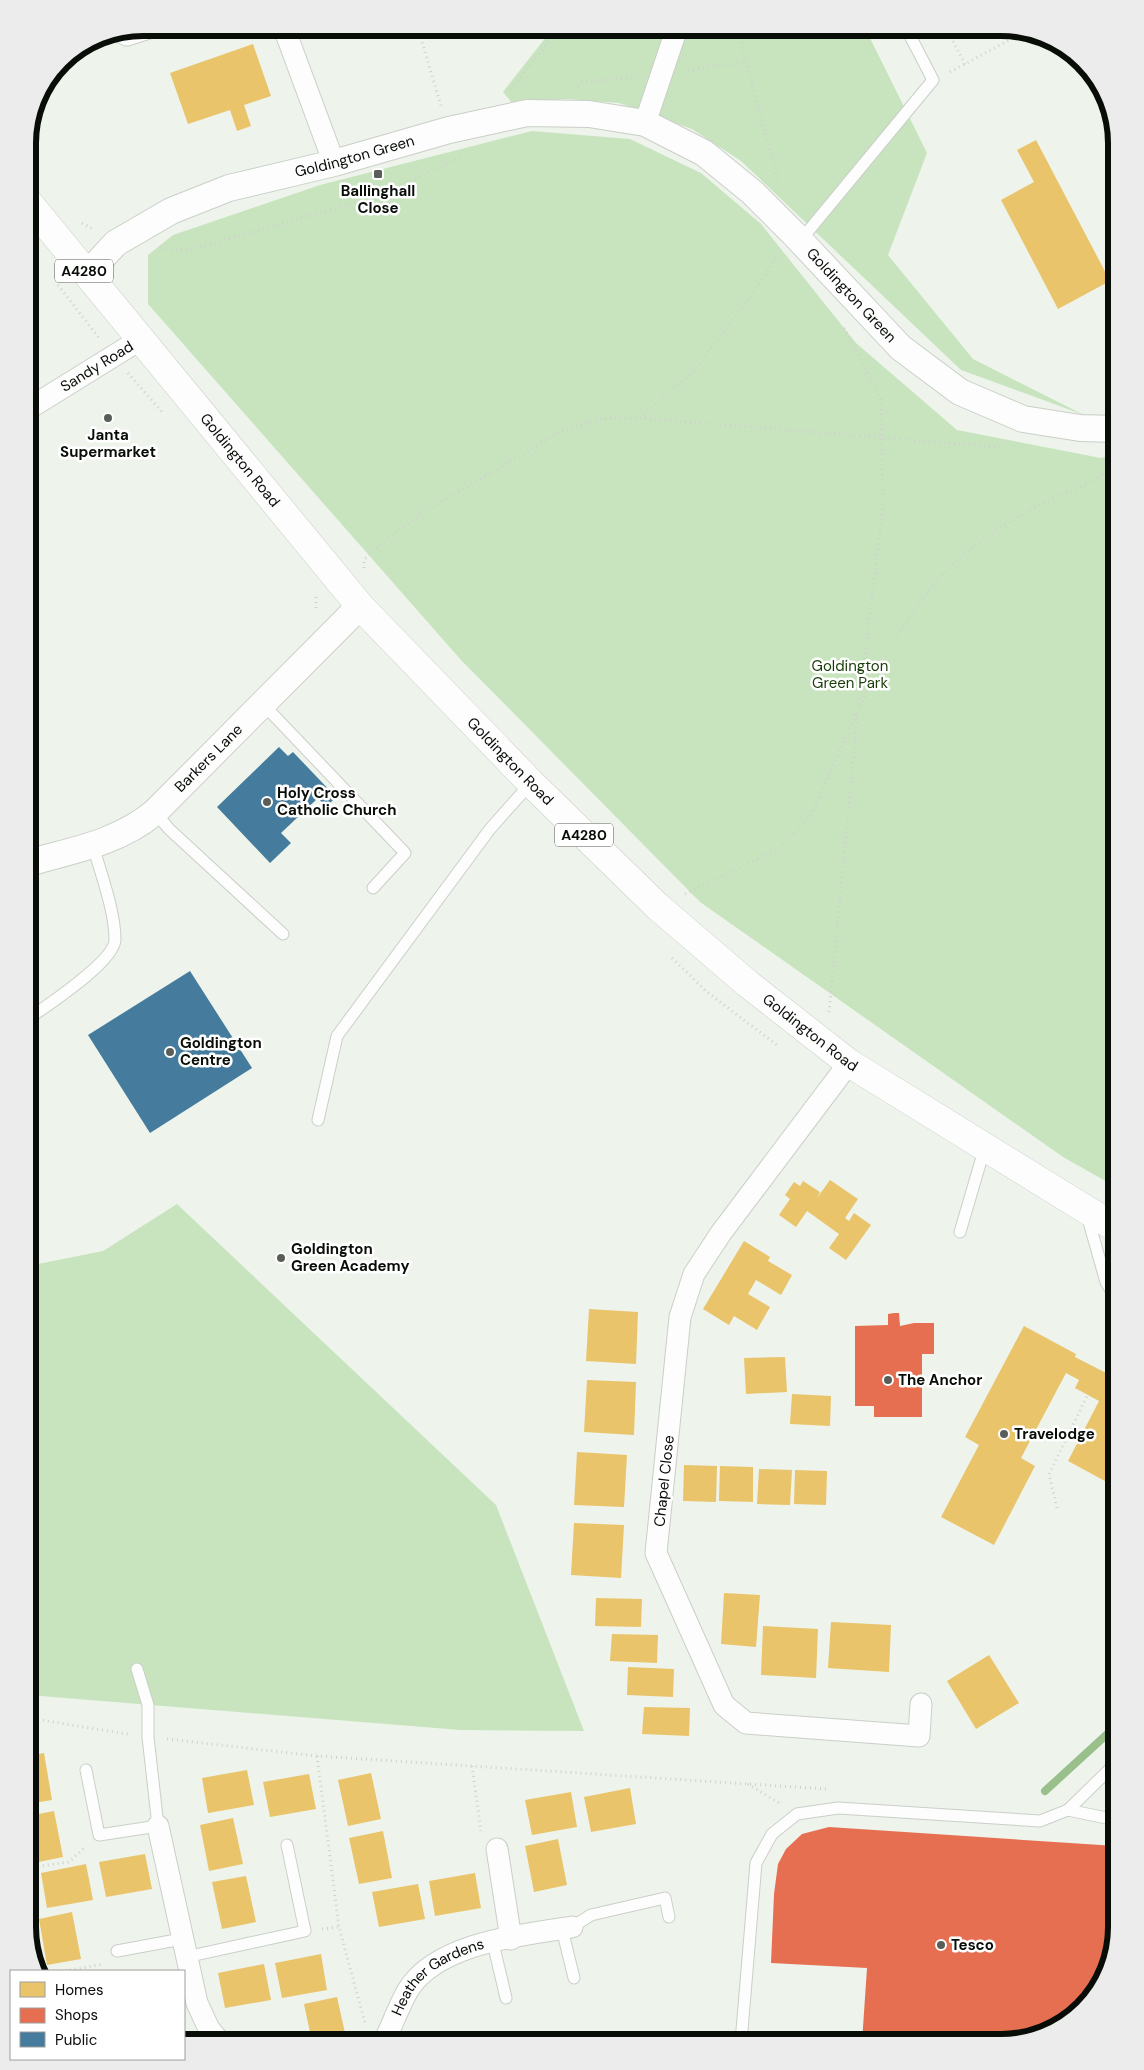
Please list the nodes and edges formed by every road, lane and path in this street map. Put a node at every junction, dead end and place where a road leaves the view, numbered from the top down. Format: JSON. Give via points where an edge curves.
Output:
{"nodes":[{"id":1,"x":287,"y":36,"type":"edge"},
{"id":2,"x":420,"y":36,"type":"edge"},
{"id":3,"x":552,"y":36,"type":"edge"},
{"id":4,"x":674,"y":36,"type":"edge"},
{"id":5,"x":739,"y":36,"type":"edge"},
{"id":6,"x":910,"y":36,"type":"edge"},
{"id":7,"x":950,"y":36,"type":"edge"},
{"id":8,"x":1015,"y":37,"type":"edge"},
{"id":9,"x":965,"y":64,"type":"junction"},
{"id":10,"x":933,"y":80,"type":"junction"},
{"id":11,"x":499,"y":120,"type":"junction"},
{"id":12,"x":645,"y":123,"type":"junction"},
{"id":13,"x":448,"y":130,"type":"junction"},
{"id":14,"x":334,"y":163,"type":"junction"},
{"id":15,"x":780,"y":185,"type":"dead end"},
{"id":16,"x":36,"y":212,"type":"edge"},
{"id":17,"x":797,"y":237,"type":"junction"},
{"id":18,"x":86,"y":274,"type":"junction"},
{"id":19,"x":839,"y":320,"type":"dead end"},
{"id":20,"x":142,"y":339,"type":"junction"},
{"id":21,"x":36,"y":404,"type":"edge"},
{"id":22,"x":640,"y":418,"type":"junction"},
{"id":23,"x":1023,"y":419,"type":"junction"},
{"id":24,"x":1108,"y":429,"type":"edge"},
{"id":25,"x":881,"y":437,"type":"junction"},
{"id":26,"x":1108,"y":470,"type":"edge"},
{"id":27,"x":360,"y":606,"type":"junction"},
{"id":28,"x":262,"y":703,"type":"junction"},
{"id":29,"x":858,"y":710,"type":"junction"},
{"id":30,"x":530,"y":783,"type":"junction"},
{"id":31,"x":155,"y":812,"type":"junction"},
{"id":32,"x":93,"y":846,"type":"junction"},
{"id":33,"x":36,"y":861,"type":"edge"},
{"id":34,"x":373,"y":888,"type":"dead end"},
{"id":35,"x":657,"y":906,"type":"junction"},
{"id":36,"x":283,"y":934,"type":"dead end"},
{"id":37,"x":36,"y":1013,"type":"edge"},
{"id":38,"x":826,"y":1044,"type":"junction"},
{"id":39,"x":849,"y":1063,"type":"junction"},
{"id":40,"x":318,"y":1120,"type":"dead end"},
{"id":41,"x":984,"y":1147,"type":"junction"},
{"id":42,"x":1085,"y":1209,"type":"junction"},
{"id":43,"x":1108,"y":1223,"type":"edge"},
{"id":44,"x":960,"y":1232,"type":"dead end"},
{"id":45,"x":1108,"y":1285,"type":"edge"},
{"id":46,"x":1088,"y":1394,"type":"dead end"},
{"id":47,"x":1057,"y":1508,"type":"dead end"},
{"id":48,"x":137,"y":1669,"type":"dead end"},
{"id":49,"x":922,"y":1704,"type":"dead end"},
{"id":50,"x":36,"y":1719,"type":"edge"},
{"id":51,"x":148,"y":1737,"type":"junction"},
{"id":52,"x":317,"y":1756,"type":"junction"},
{"id":53,"x":472,"y":1766,"type":"junction"},
{"id":54,"x":86,"y":1770,"type":"dead end"},
{"id":55,"x":1108,"y":1771,"type":"edge"},
{"id":56,"x":748,"y":1784,"type":"junction"},
{"id":57,"x":835,"y":1789,"type":"dead end"},
{"id":58,"x":1068,"y":1810,"type":"junction"},
{"id":59,"x":797,"y":1814,"type":"junction"},
{"id":60,"x":1108,"y":1818,"type":"edge"},
{"id":61,"x":158,"y":1826,"type":"junction"},
{"id":62,"x":99,"y":1835,"type":"junction"},
{"id":63,"x":287,"y":1845,"type":"dead end"},
{"id":64,"x":497,"y":1849,"type":"joint"},
{"id":65,"x":36,"y":1867,"type":"edge"},
{"id":66,"x":670,"y":1916,"type":"dead end"},
{"id":67,"x":567,"y":1928,"type":"junction"},
{"id":68,"x":502,"y":1941,"type":"junction"},
{"id":69,"x":184,"y":1948,"type":"junction"},
{"id":70,"x":116,"y":1951,"type":"joint"},
{"id":71,"x":71,"y":1970,"type":"edge"},
{"id":72,"x":574,"y":1978,"type":"dead end"},
{"id":73,"x":506,"y":1998,"type":"dead end"},
{"id":74,"x":365,"y":2025,"type":"dead end"},
{"id":75,"x":213,"y":2034,"type":"edge"},
{"id":76,"x":388,"y":2034,"type":"edge"},
{"id":77,"x":742,"y":2034,"type":"edge"}],
"edges":[{"from":1,"to":14,"type":"street"},
{"from":2,"to":13,"type":"path"},
{"from":3,"to":11,"type":"path","via":[[510,89]]},
{"from":4,"to":12,"type":"street"},
{"from":5,"to":15,"type":"path"},
{"from":6,"to":10,"type":"lane"},
{"from":7,"to":9,"type":"path"},
{"from":8,"to":9,"type":"path"},
{"from":9,"to":10,"type":"path"},
{"from":10,"to":17,"type":"lane"},
{"from":11,"to":12,"type":"street","name":"Goldington Green","via":[[527,113],[589,114]]},
{"from":11,"to":13,"type":"street","name":"Goldington Green"},
{"from":12,"to":17,"type":"street","name":"Goldington Green","via":[[704,153],[753,193]]},
{"from":13,"to":14,"type":"street","name":"Goldington Green"},
{"from":14,"to":18,"type":"street","name":"Goldington Green","via":[[229,188],[171,211],[116,243]]},
{"from":16,"to":18,"type":"main road","name":"Goldington Road","number":"A4280"},
{"from":17,"to":22,"type":"path","via":[[693,371]]},
{"from":17,"to":23,"type":"street","name":"Goldington Green","via":[[901,348],[960,392]]},
{"from":18,"to":20,"type":"main road","name":"Goldington Road","number":"A4280"},
{"from":19,"to":25,"type":"path","via":[[881,399]]},
{"from":20,"to":21,"type":"street","name":"Sandy Road"},
{"from":20,"to":27,"type":"main road","name":"Goldington Road","number":"A4280"},
{"from":22,"to":25,"type":"path"},
{"from":22,"to":27,"type":"path","via":[[598,419],[562,431],[424,512],[364,560]]},
{"from":23,"to":24,"type":"street","name":"Goldington Green"},
{"from":23,"to":25,"type":"path","via":[[998,447]]},
{"from":25,"to":29,"type":"path","via":[[883,507]]},
{"from":26,"to":29,"type":"path","via":[[1091,482],[1043,503],[985,538],[954,562],[928,590],[893,641]]},
{"from":27,"to":28,"type":"street","name":"Barkers Lane"},
{"from":27,"to":30,"type":"main road","name":"Goldington Road","number":"A4280"},
{"from":28,"to":31,"type":"street","name":"Barkers Lane"},
{"from":28,"to":34,"type":"lane","via":[[405,852]]},
{"from":29,"to":35,"type":"path","via":[[812,813],[780,848]]},
{"from":29,"to":38,"type":"path"},
{"from":30,"to":35,"type":"main road","name":"Goldington Road","number":"A4280"},
{"from":30,"to":40,"type":"lane","via":[[490,829],[337,1036]]},
{"from":31,"to":32,"type":"street","name":"Barkers Lane","via":[[138,826]]},
{"from":31,"to":36,"type":"lane","via":[[169,829]]},
{"from":32,"to":33,"type":"street","name":"Barkers Lane"},
{"from":32,"to":37,"type":"lane","via":[[109,901],[115,942],[104,960],[80,982]]},
{"from":35,"to":38,"type":"main road","name":"Goldington Road","number":"A4280","via":[[748,984]]},
{"from":38,"to":39,"type":"main road","name":"Goldington Road","number":"A4280"},
{"from":39,"to":41,"type":"main road","name":"Goldington Road","number":"A4280"},
{"from":39,"to":49,"type":"street","name":"Chapel Close","via":[[720,1233],[694,1274],[680,1317],[656,1553],[724,1704],[746,1723],[919,1736]]},
{"from":41,"to":42,"type":"main road","name":"Goldington Road","number":"A4280"},
{"from":41,"to":44,"type":"lane"},
{"from":42,"to":43,"type":"main road","name":"Goldington Road","number":"A4280"},
{"from":42,"to":45,"type":"lane"},
{"from":46,"to":47,"type":"path","via":[[1049,1474]]},
{"from":48,"to":51,"type":"lane","via":[[148,1705]]},
{"from":50,"to":51,"type":"path"},
{"from":51,"to":52,"type":"path"},
{"from":51,"to":61,"type":"lane"},
{"from":52,"to":53,"type":"path"},
{"from":52,"to":74,"type":"path","via":[[339,1927]]},
{"from":53,"to":56,"type":"path"},
{"from":53,"to":64,"type":"path","via":[[483,1840]]},
{"from":54,"to":62,"type":"lane"},
{"from":55,"to":58,"type":"lane"},
{"from":56,"to":57,"type":"path"},
{"from":56,"to":59,"type":"path"},
{"from":58,"to":59,"type":"lane","via":[[1040,1821],[838,1808]]},
{"from":58,"to":60,"type":"lane"},
{"from":59,"to":77,"type":"lane","via":[[772,1834],[756,1863]]},
{"from":61,"to":62,"type":"lane"},
{"from":61,"to":69,"type":"street"},
{"from":62,"to":65,"type":"path","via":[[69,1862]]},
{"from":63,"to":69,"type":"lane","via":[[305,1931]]},
{"from":64,"to":68,"type":"street"},
{"from":66,"to":67,"type":"lane","via":[[665,1898],[591,1915]]},
{"from":67,"to":68,"type":"street","name":"Heather Gardens"},
{"from":67,"to":72,"type":"lane"},
{"from":68,"to":73,"type":"lane"},
{"from":68,"to":76,"type":"street","name":"Heather Gardens","via":[[449,1955],[428,1968],[409,1989]]},
{"from":69,"to":70,"type":"lane"},
{"from":69,"to":75,"type":"street","via":[[197,2003]]},
{"from":70,"to":71,"type":"path","via":[[104,1964]]}]}
